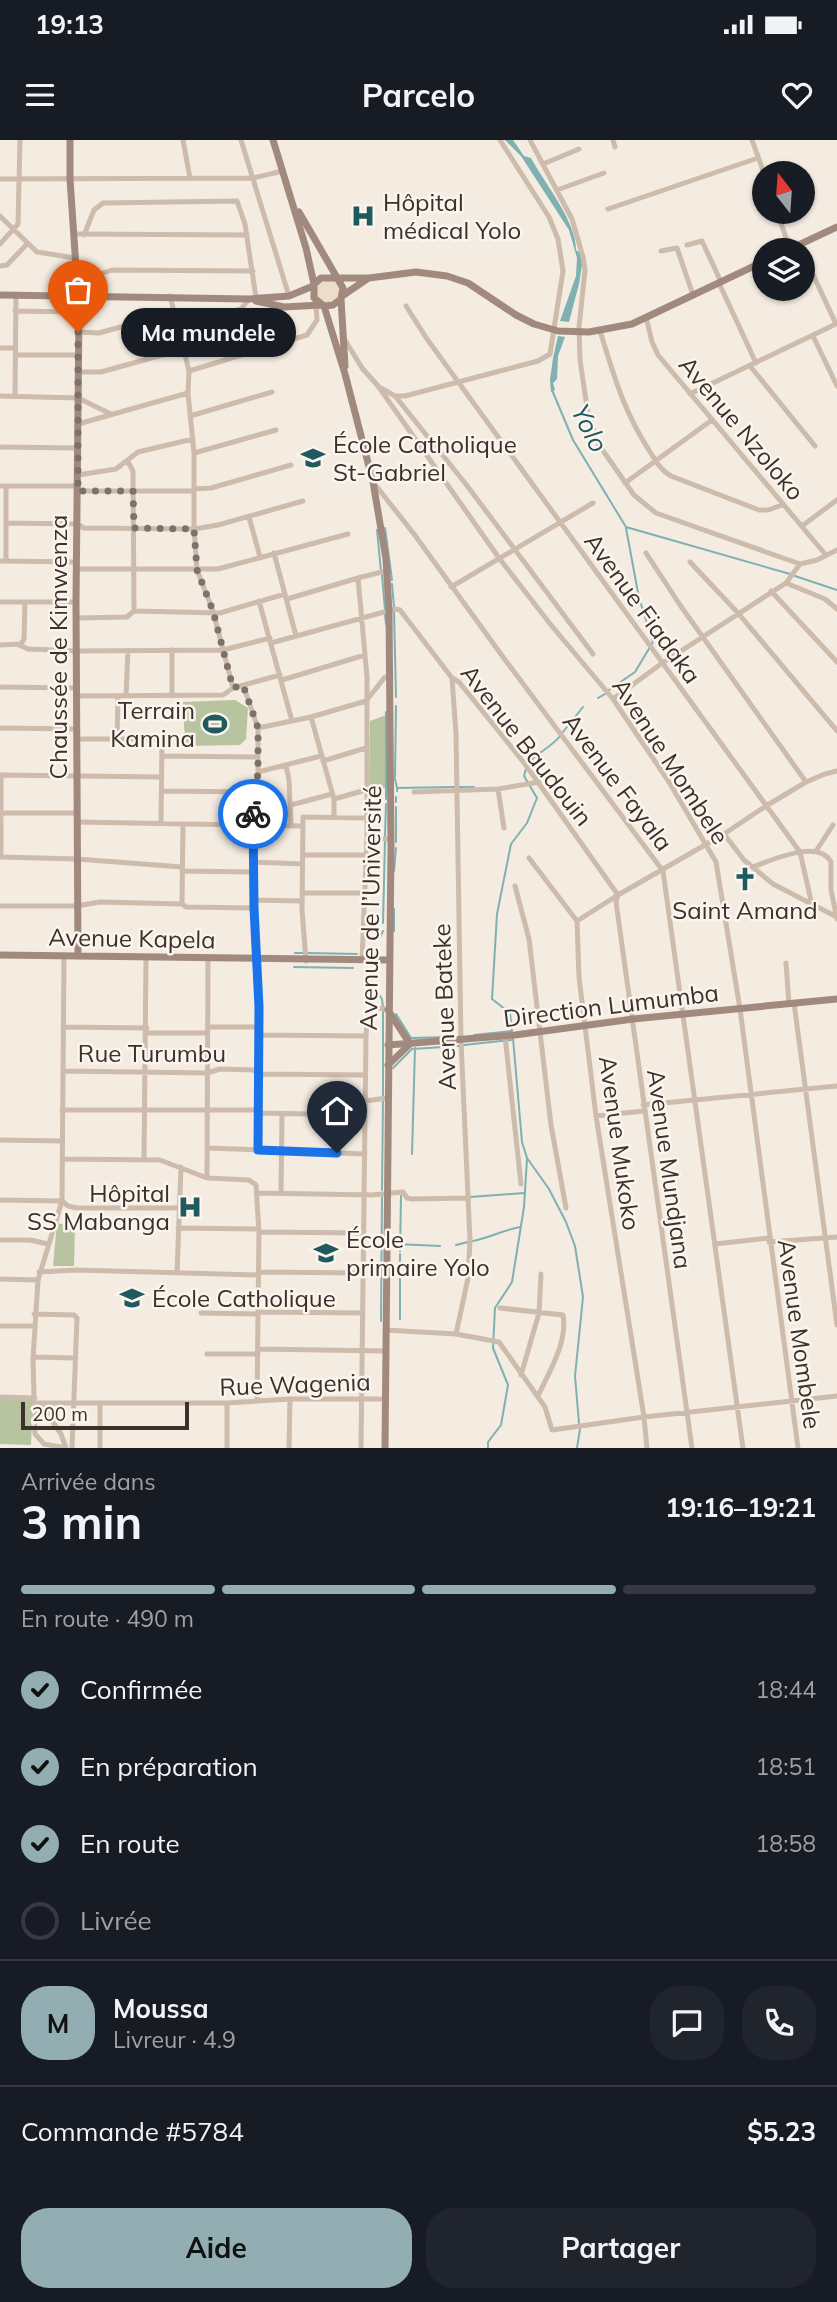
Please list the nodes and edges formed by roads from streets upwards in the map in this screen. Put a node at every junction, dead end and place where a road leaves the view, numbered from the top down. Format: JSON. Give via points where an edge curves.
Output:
{"nodes":[{"id":1,"x":20,"y":140,"type":"edge"},
{"id":2,"x":70,"y":140,"type":"edge"},
{"id":3,"x":183,"y":140,"type":"edge"},
{"id":4,"x":241,"y":140,"type":"edge"},
{"id":5,"x":274,"y":140,"type":"edge"},
{"id":6,"x":500,"y":140,"type":"edge"},
{"id":7,"x":532,"y":140,"type":"edge"},
{"id":8,"x":752,"y":140,"type":"edge"},
{"id":9,"x":579,"y":149,"type":"dead end"},
{"id":10,"x":758,"y":158,"type":"junction"},
{"id":11,"x":759,"y":161,"type":"edge"},
{"id":12,"x":543,"y":164,"type":"junction"},
{"id":13,"x":283,"y":171,"type":"junction"},
{"id":14,"x":604,"y":173,"type":"dead end"},
{"id":15,"x":190,"y":178,"type":"junction"},
{"id":16,"x":253,"y":178,"type":"junction"},
{"id":17,"x":0,"y":179,"type":"edge"},
{"id":18,"x":70,"y":179,"type":"junction"},
{"id":19,"x":20,"y":180,"type":"junction"},
{"id":20,"x":557,"y":190,"type":"junction"},
{"id":21,"x":291,"y":199,"type":"junction"},
{"id":22,"x":608,"y":209,"type":"dead end"},
{"id":23,"x":0,"y":216,"type":"edge"},
{"id":24,"x":837,"y":228,"type":"edge"},
{"id":25,"x":13,"y":230,"type":"junction"},
{"id":26,"x":74,"y":234,"type":"junction"},
{"id":27,"x":84,"y":234,"type":"junction"},
{"id":28,"x":247,"y":235,"type":"junction"},
{"id":29,"x":815,"y":241,"type":"edge"},
{"id":30,"x":27,"y":243,"type":"junction"},
{"id":31,"x":0,"y":244,"type":"edge"},
{"id":32,"x":687,"y":245,"type":"dead end"},
{"id":33,"x":662,"y":251,"type":"dead end"},
{"id":34,"x":75,"y":258,"type":"junction"},
{"id":35,"x":0,"y":266,"type":"edge"},
{"id":36,"x":752,"y":267,"type":"edge"},
{"id":37,"x":253,"y":271,"type":"junction"},
{"id":38,"x":94,"y":275,"type":"dead end"},
{"id":39,"x":815,"y":277,"type":"edge"},
{"id":40,"x":335,"y":278,"type":"junction"},
{"id":41,"x":369,"y":278,"type":"junction"},
{"id":42,"x":720,"y":282,"type":"junction"},
{"id":43,"x":313,"y":286,"type":"junction"},
{"id":44,"x":16,"y":294,"type":"junction"},
{"id":45,"x":0,"y":295,"type":"edge"},
{"id":46,"x":78,"y":295,"type":"junction"},
{"id":47,"x":693,"y":295,"type":"junction"},
{"id":48,"x":170,"y":296,"type":"junction"},
{"id":49,"x":289,"y":296,"type":"junction"},
{"id":50,"x":341,"y":298,"type":"junction"},
{"id":51,"x":252,"y":299,"type":"junction"},
{"id":52,"x":320,"y":306,"type":"junction"},
{"id":53,"x":406,"y":306,"type":"dead end"},
{"id":54,"x":15,"y":311,"type":"junction"},
{"id":55,"x":79,"y":312,"type":"junction"},
{"id":56,"x":174,"y":312,"type":"junction"},
{"id":57,"x":646,"y":317,"type":"junction"},
{"id":58,"x":178,"y":328,"type":"junction"},
{"id":59,"x":559,"y":331,"type":"junction"},
{"id":60,"x":600,"y":331,"type":"junction"},
{"id":61,"x":78,"y":332,"type":"junction"},
{"id":62,"x":579,"y":332,"type":"junction"},
{"id":63,"x":813,"y":336,"type":"junction"},
{"id":64,"x":345,"y":340,"type":"junction"},
{"id":65,"x":0,"y":348,"type":"edge"},
{"id":66,"x":184,"y":349,"type":"junction"},
{"id":67,"x":16,"y":352,"type":"junction"},
{"id":68,"x":78,"y":355,"type":"junction"},
{"id":69,"x":753,"y":364,"type":"junction"},
{"id":70,"x":189,"y":371,"type":"junction"},
{"id":71,"x":78,"y":372,"type":"junction"},
{"id":72,"x":345,"y":373,"type":"junction"},
{"id":73,"x":458,"y":381,"type":"junction"},
{"id":74,"x":378,"y":386,"type":"junction"},
{"id":75,"x":837,"y":386,"type":"edge"},
{"id":76,"x":272,"y":392,"type":"dead end"},
{"id":77,"x":188,"y":393,"type":"junction"},
{"id":78,"x":690,"y":394,"type":"junction"},
{"id":79,"x":0,"y":396,"type":"edge"},
{"id":80,"x":15,"y":396,"type":"junction"},
{"id":81,"x":395,"y":396,"type":"junction"},
{"id":82,"x":78,"y":398,"type":"junction"},
{"id":83,"x":111,"y":414,"type":"junction"},
{"id":84,"x":190,"y":416,"type":"junction"},
{"id":85,"x":712,"y":420,"type":"junction"},
{"id":86,"x":78,"y":424,"type":"junction"},
{"id":87,"x":276,"y":430,"type":"dead end"},
{"id":88,"x":193,"y":439,"type":"junction"},
{"id":89,"x":815,"y":446,"type":"dead end"},
{"id":90,"x":0,"y":447,"type":"edge"},
{"id":91,"x":78,"y":448,"type":"junction"},
{"id":92,"x":194,"y":453,"type":"junction"},
{"id":93,"x":656,"y":461,"type":"junction"},
{"id":94,"x":128,"y":462,"type":"junction"},
{"id":95,"x":291,"y":466,"type":"dead end"},
{"id":96,"x":78,"y":475,"type":"junction"},
{"id":97,"x":373,"y":482,"type":"junction"},
{"id":98,"x":625,"y":483,"type":"junction"},
{"id":99,"x":3,"y":486,"type":"edge"},
{"id":100,"x":78,"y":488,"type":"junction"},
{"id":101,"x":194,"y":490,"type":"junction"},
{"id":102,"x":133,"y":491,"type":"junction"},
{"id":103,"x":837,"y":500,"type":"edge"},
{"id":104,"x":303,"y":501,"type":"dead end"},
{"id":105,"x":593,"y":503,"type":"dead end"},
{"id":106,"x":782,"y":505,"type":"junction"},
{"id":107,"x":249,"y":517,"type":"junction"},
{"id":108,"x":7,"y":523,"type":"junction"},
{"id":109,"x":559,"y":523,"type":"junction"},
{"id":110,"x":77,"y":524,"type":"junction"},
{"id":111,"x":802,"y":526,"type":"junction"},
{"id":112,"x":134,"y":528,"type":"junction"},
{"id":113,"x":194,"y":529,"type":"junction"},
{"id":114,"x":348,"y":534,"type":"dead end"},
{"id":115,"x":515,"y":549,"type":"junction"},
{"id":116,"x":837,"y":550,"type":"edge"},
{"id":117,"x":274,"y":553,"type":"junction"},
{"id":118,"x":646,"y":553,"type":"dead end"},
{"id":119,"x":825,"y":554,"type":"junction"},
{"id":120,"x":260,"y":557,"type":"junction"},
{"id":121,"x":499,"y":558,"type":"junction"},
{"id":122,"x":3,"y":561,"type":"edge"},
{"id":123,"x":690,"y":562,"type":"dead end"},
{"id":124,"x":800,"y":564,"type":"junction"},
{"id":125,"x":77,"y":566,"type":"junction"},
{"id":126,"x":134,"y":568,"type":"junction"},
{"id":127,"x":197,"y":570,"type":"junction"},
{"id":128,"x":386,"y":571,"type":"junction"},
{"id":129,"x":358,"y":578,"type":"junction"},
{"id":130,"x":788,"y":581,"type":"junction"},
{"id":131,"x":451,"y":587,"type":"junction"},
{"id":132,"x":771,"y":591,"type":"junction"},
{"id":133,"x":286,"y":597,"type":"junction"},
{"id":134,"x":259,"y":601,"type":"junction"},
{"id":135,"x":0,"y":602,"type":"edge"},
{"id":136,"x":24,"y":602,"type":"junction"},
{"id":137,"x":76,"y":602,"type":"junction"},
{"id":138,"x":837,"y":609,"type":"edge"},
{"id":139,"x":134,"y":611,"type":"junction"},
{"id":140,"x":213,"y":611,"type":"junction"},
{"id":141,"x":389,"y":611,"type":"junction"},
{"id":142,"x":738,"y":613,"type":"junction"},
{"id":143,"x":361,"y":617,"type":"junction"},
{"id":144,"x":77,"y":618,"type":"junction"},
{"id":145,"x":296,"y":636,"type":"junction"},
{"id":146,"x":703,"y":636,"type":"junction"},
{"id":147,"x":271,"y":640,"type":"junction"},
{"id":148,"x":0,"y":645,"type":"edge"},
{"id":149,"x":19,"y":645,"type":"junction"},
{"id":150,"x":128,"y":650,"type":"junction"},
{"id":151,"x":172,"y":650,"type":"junction"},
{"id":152,"x":223,"y":650,"type":"junction"},
{"id":153,"x":77,"y":651,"type":"junction"},
{"id":154,"x":593,"y":654,"type":"dead end"},
{"id":155,"x":365,"y":655,"type":"junction"},
{"id":156,"x":837,"y":662,"type":"edge"},
{"id":157,"x":661,"y":664,"type":"junction"},
{"id":158,"x":281,"y":677,"type":"junction"},
{"id":159,"x":391,"y":677,"type":"junction"},
{"id":160,"x":452,"y":678,"type":"junction"},
{"id":161,"x":243,"y":685,"type":"junction"},
{"id":162,"x":0,"y":687,"type":"edge"},
{"id":163,"x":233,"y":688,"type":"junction"},
{"id":164,"x":78,"y":692,"type":"junction"},
{"id":165,"x":118,"y":696,"type":"junction"},
{"id":166,"x":127,"y":696,"type":"junction"},
{"id":167,"x":172,"y":696,"type":"junction"},
{"id":168,"x":613,"y":699,"type":"junction"},
{"id":169,"x":366,"y":701,"type":"junction"},
{"id":170,"x":311,"y":716,"type":"junction"},
{"id":171,"x":292,"y":721,"type":"junction"},
{"id":172,"x":0,"y":728,"type":"edge"},
{"id":173,"x":258,"y":728,"type":"junction"},
{"id":174,"x":77,"y":729,"type":"junction"},
{"id":175,"x":837,"y":731,"type":"edge"},
{"id":176,"x":77,"y":739,"type":"junction"},
{"id":177,"x":117,"y":739,"type":"junction"},
{"id":178,"x":366,"y":748,"type":"junction"},
{"id":179,"x":162,"y":756,"type":"junction"},
{"id":180,"x":258,"y":757,"type":"junction"},
{"id":181,"x":322,"y":758,"type":"junction"},
{"id":182,"x":286,"y":766,"type":"junction"},
{"id":183,"x":837,"y":771,"type":"edge"},
{"id":184,"x":258,"y":772,"type":"junction"},
{"id":185,"x":1,"y":775,"type":"edge"},
{"id":186,"x":77,"y":776,"type":"junction"},
{"id":187,"x":162,"y":776,"type":"junction"},
{"id":188,"x":806,"y":782,"type":"junction"},
{"id":189,"x":532,"y":783,"type":"junction"},
{"id":190,"x":498,"y":789,"type":"junction"},
{"id":191,"x":366,"y":790,"type":"junction"},
{"id":192,"x":457,"y":790,"type":"junction"},
{"id":193,"x":162,"y":792,"type":"junction"},
{"id":194,"x":255,"y":792,"type":"junction"},
{"id":195,"x":414,"y":792,"type":"dead end"},
{"id":196,"x":333,"y":796,"type":"junction"},
{"id":197,"x":291,"y":805,"type":"junction"},
{"id":198,"x":766,"y":806,"type":"junction"},
{"id":199,"x":1,"y":815,"type":"edge"},
{"id":200,"x":77,"y":817,"type":"junction"},
{"id":201,"x":334,"y":817,"type":"junction"},
{"id":202,"x":366,"y":818,"type":"junction"},
{"id":203,"x":161,"y":824,"type":"junction"},
{"id":204,"x":183,"y":824,"type":"junction"},
{"id":205,"x":252,"y":825,"type":"junction"},
{"id":206,"x":833,"y":825,"type":"dead end"},
{"id":207,"x":291,"y":826,"type":"junction"},
{"id":208,"x":303,"y":826,"type":"junction"},
{"id":209,"x":504,"y":828,"type":"dead end"},
{"id":210,"x":724,"y":834,"type":"junction"},
{"id":211,"x":391,"y":839,"type":"junction"},
{"id":212,"x":367,"y":845,"type":"junction"},
{"id":213,"x":705,"y":845,"type":"junction"},
{"id":214,"x":816,"y":851,"type":"junction"},
{"id":215,"x":800,"y":852,"type":"junction"},
{"id":216,"x":303,"y":855,"type":"junction"},
{"id":217,"x":367,"y":855,"type":"junction"},
{"id":218,"x":0,"y":858,"type":"edge"},
{"id":219,"x":529,"y":858,"type":"dead end"},
{"id":220,"x":77,"y":859,"type":"junction"},
{"id":221,"x":254,"y":862,"type":"junction"},
{"id":222,"x":302,"y":864,"type":"junction"},
{"id":223,"x":752,"y":867,"type":"junction"},
{"id":224,"x":182,"y":869,"type":"junction"},
{"id":225,"x":663,"y":870,"type":"junction"},
{"id":226,"x":254,"y":872,"type":"junction"},
{"id":227,"x":515,"y":886,"type":"dead end"},
{"id":228,"x":302,"y":893,"type":"junction"},
{"id":229,"x":365,"y":894,"type":"junction"},
{"id":230,"x":618,"y":895,"type":"junction"},
{"id":231,"x":254,"y":900,"type":"junction"},
{"id":232,"x":302,"y":901,"type":"junction"},
{"id":233,"x":182,"y":904,"type":"junction"},
{"id":234,"x":76,"y":905,"type":"junction"},
{"id":235,"x":812,"y":905,"type":"junction"},
{"id":236,"x":0,"y":906,"type":"edge"},
{"id":237,"x":254,"y":908,"type":"junction"},
{"id":238,"x":837,"y":918,"type":"edge"},
{"id":239,"x":577,"y":921,"type":"junction"},
{"id":240,"x":64,"y":955,"type":"junction"},
{"id":241,"x":0,"y":956,"type":"edge"},
{"id":242,"x":78,"y":956,"type":"junction"},
{"id":243,"x":146,"y":957,"type":"junction"},
{"id":244,"x":208,"y":957,"type":"junction"},
{"id":245,"x":256,"y":960,"type":"junction"},
{"id":246,"x":362,"y":960,"type":"junction"},
{"id":247,"x":389,"y":960,"type":"junction"},
{"id":248,"x":306,"y":961,"type":"junction"},
{"id":249,"x":786,"y":963,"type":"dead end"},
{"id":250,"x":837,"y":999,"type":"edge"},
{"id":251,"x":792,"y":1004,"type":"junction"},
{"id":252,"x":388,"y":1009,"type":"junction"},
{"id":253,"x":740,"y":1009,"type":"junction"},
{"id":254,"x":682,"y":1015,"type":"junction"},
{"id":255,"x":633,"y":1019,"type":"junction"},
{"id":256,"x":585,"y":1026,"type":"junction"},
{"id":257,"x":63,"y":1027,"type":"junction"},
{"id":258,"x":258,"y":1027,"type":"junction"},
{"id":259,"x":147,"y":1030,"type":"junction"},
{"id":260,"x":207,"y":1030,"type":"junction"},
{"id":261,"x":539,"y":1032,"type":"junction"},
{"id":262,"x":258,"y":1035,"type":"junction"},
{"id":263,"x":509,"y":1036,"type":"junction"},
{"id":264,"x":366,"y":1037,"type":"junction"},
{"id":265,"x":461,"y":1041,"type":"junction"},
{"id":266,"x":410,"y":1044,"type":"junction"},
{"id":267,"x":388,"y":1045,"type":"junction"},
{"id":268,"x":388,"y":1065,"type":"junction"},
{"id":269,"x":63,"y":1071,"type":"junction"},
{"id":270,"x":146,"y":1073,"type":"junction"},
{"id":271,"x":207,"y":1073,"type":"junction"},
{"id":272,"x":257,"y":1074,"type":"junction"},
{"id":273,"x":365,"y":1075,"type":"junction"},
{"id":274,"x":837,"y":1086,"type":"edge"},
{"id":275,"x":805,"y":1089,"type":"junction"},
{"id":276,"x":750,"y":1094,"type":"junction"},
{"id":277,"x":387,"y":1098,"type":"junction"},
{"id":278,"x":694,"y":1099,"type":"junction"},
{"id":279,"x":365,"y":1101,"type":"junction"},
{"id":280,"x":644,"y":1108,"type":"junction"},
{"id":281,"x":62,"y":1110,"type":"junction"},
{"id":282,"x":145,"y":1111,"type":"junction"},
{"id":283,"x":206,"y":1111,"type":"junction"},
{"id":284,"x":257,"y":1112,"type":"junction"},
{"id":285,"x":282,"y":1115,"type":"junction"},
{"id":286,"x":365,"y":1115,"type":"junction"},
{"id":287,"x":596,"y":1116,"type":"junction"},
{"id":288,"x":0,"y":1140,"type":"edge"},
{"id":289,"x":62,"y":1141,"type":"junction"},
{"id":290,"x":206,"y":1148,"type":"junction"},
{"id":291,"x":258,"y":1150,"type":"junction"},
{"id":292,"x":282,"y":1151,"type":"junction"},
{"id":293,"x":365,"y":1154,"type":"junction"},
{"id":294,"x":63,"y":1159,"type":"junction"},
{"id":295,"x":144,"y":1160,"type":"junction"},
{"id":296,"x":181,"y":1167,"type":"junction"},
{"id":297,"x":207,"y":1178,"type":"junction"},
{"id":298,"x":521,"y":1184,"type":"dead end"},
{"id":299,"x":281,"y":1192,"type":"junction"},
{"id":300,"x":258,"y":1193,"type":"junction"},
{"id":301,"x":364,"y":1194,"type":"junction"},
{"id":302,"x":388,"y":1195,"type":"junction"},
{"id":303,"x":470,"y":1198,"type":"junction"},
{"id":304,"x":0,"y":1200,"type":"edge"},
{"id":305,"x":62,"y":1201,"type":"junction"},
{"id":306,"x":178,"y":1208,"type":"junction"},
{"id":307,"x":566,"y":1208,"type":"dead end"},
{"id":308,"x":178,"y":1228,"type":"junction"},
{"id":309,"x":259,"y":1231,"type":"junction"},
{"id":310,"x":363,"y":1233,"type":"junction"},
{"id":311,"x":837,"y":1237,"type":"edge"},
{"id":312,"x":825,"y":1238,"type":"junction"},
{"id":313,"x":0,"y":1240,"type":"edge"},
{"id":314,"x":769,"y":1240,"type":"junction"},
{"id":315,"x":48,"y":1244,"type":"junction"},
{"id":316,"x":715,"y":1244,"type":"junction"},
{"id":317,"x":40,"y":1272,"type":"junction"},
{"id":318,"x":177,"y":1273,"type":"junction"},
{"id":319,"x":364,"y":1273,"type":"junction"},
{"id":320,"x":258,"y":1274,"type":"junction"},
{"id":321,"x":541,"y":1274,"type":"dead end"},
{"id":322,"x":0,"y":1279,"type":"edge"},
{"id":323,"x":38,"y":1280,"type":"junction"},
{"id":324,"x":500,"y":1308,"type":"dead end"},
{"id":325,"x":363,"y":1312,"type":"junction"},
{"id":326,"x":201,"y":1313,"type":"dead end"},
{"id":327,"x":258,"y":1313,"type":"junction"},
{"id":328,"x":34,"y":1314,"type":"junction"},
{"id":329,"x":539,"y":1314,"type":"junction"},
{"id":330,"x":837,"y":1325,"type":"edge"},
{"id":331,"x":0,"y":1326,"type":"edge"},
{"id":332,"x":34,"y":1326,"type":"junction"},
{"id":333,"x":385,"y":1330,"type":"junction"},
{"id":334,"x":456,"y":1334,"type":"junction"},
{"id":335,"x":363,"y":1350,"type":"junction"},
{"id":336,"x":258,"y":1351,"type":"junction"},
{"id":337,"x":385,"y":1351,"type":"junction"},
{"id":338,"x":208,"y":1354,"type":"dead end"},
{"id":339,"x":33,"y":1357,"type":"junction"},
{"id":340,"x":76,"y":1358,"type":"junction"},
{"id":341,"x":521,"y":1375,"type":"junction"},
{"id":342,"x":538,"y":1396,"type":"junction"},
{"id":343,"x":837,"y":1396,"type":"edge"},
{"id":344,"x":0,"y":1397,"type":"edge"},
{"id":345,"x":289,"y":1398,"type":"junction"},
{"id":346,"x":363,"y":1399,"type":"junction"},
{"id":347,"x":384,"y":1399,"type":"junction"},
{"id":348,"x":257,"y":1400,"type":"junction"},
{"id":349,"x":37,"y":1401,"type":"junction"},
{"id":350,"x":792,"y":1401,"type":"junction"},
{"id":351,"x":75,"y":1403,"type":"junction"},
{"id":352,"x":100,"y":1404,"type":"junction"},
{"id":353,"x":227,"y":1404,"type":"junction"},
{"id":354,"x":737,"y":1406,"type":"junction"},
{"id":355,"x":686,"y":1413,"type":"junction"},
{"id":356,"x":644,"y":1417,"type":"junction"},
{"id":357,"x":66,"y":1448,"type":"edge"},
{"id":358,"x":72,"y":1448,"type":"edge"},
{"id":359,"x":100,"y":1448,"type":"edge"},
{"id":360,"x":227,"y":1448,"type":"edge"},
{"id":361,"x":289,"y":1448,"type":"edge"},
{"id":362,"x":361,"y":1448,"type":"edge"},
{"id":363,"x":385,"y":1448,"type":"edge"},
{"id":364,"x":647,"y":1448,"type":"edge"},
{"id":365,"x":692,"y":1448,"type":"edge"},
{"id":366,"x":743,"y":1448,"type":"edge"},
{"id":367,"x":798,"y":1448,"type":"edge"}],
"edges":[{"from":1,"to":19,"type":"street"},
{"from":2,"to":18,"type":"street","name":"Chaussée de Kimwenza"},
{"from":3,"to":15,"type":"street"},
{"from":4,"to":16,"type":"street"},
{"from":5,"to":13,"type":"street"},
{"from":6,"to":59,"type":"street","via":[[558,239],[563,271]]},
{"from":7,"to":12,"type":"street"},
{"from":8,"to":10,"type":"street"},
{"from":9,"to":12,"type":"street"},
{"from":10,"to":11,"type":"street"},
{"from":10,"to":22,"type":"street"},
{"from":12,"to":20,"type":"street"},
{"from":13,"to":16,"type":"street"},
{"from":13,"to":21,"type":"street"},
{"from":14,"to":20,"type":"street"},
{"from":15,"to":16,"type":"street"},
{"from":15,"to":18,"type":"street"},
{"from":16,"to":49,"type":"street"},
{"from":17,"to":19,"type":"street"},
{"from":18,"to":19,"type":"street"},
{"from":18,"to":26,"type":"street","name":"Chaussée de Kimwenza"},
{"from":19,"to":25,"type":"street","via":[[18,224]]},
{"from":20,"to":62,"type":"street","via":[[572,219],[585,270]]},
{"from":21,"to":40,"type":"street"},
{"from":21,"to":43,"type":"street"},
{"from":23,"to":25,"type":"street"},
{"from":24,"to":29,"type":"street"},
{"from":25,"to":30,"type":"street"},
{"from":25,"to":31,"type":"street"},
{"from":26,"to":27,"type":"street"},
{"from":26,"to":34,"type":"street","name":"Chaussée de Kimwenza"},
{"from":27,"to":28,"type":"street"},
{"from":27,"to":28,"type":"street","via":[[94,210],[103,203],[237,201]]},
{"from":28,"to":37,"type":"street"},
{"from":30,"to":34,"type":"street","via":[[39,253]]},
{"from":30,"to":35,"type":"street"},
{"from":32,"to":42,"type":"street","via":[[702,241]]},
{"from":33,"to":47,"type":"street","via":[[677,248]]},
{"from":34,"to":46,"type":"street","name":"Chaussée de Kimwenza"},
{"from":36,"to":42,"type":"street"},
{"from":37,"to":38,"type":"street","via":[[111,270]]},
{"from":37,"to":51,"type":"street"},
{"from":39,"to":63,"type":"street","via":[[836,322]]},
{"from":40,"to":41,"type":"street"},
{"from":40,"to":43,"type":"street","via":[[326,276]]},
{"from":40,"to":50,"type":"street","via":[[341,284]]},
{"from":41,"to":50,"type":"street"},
{"from":41,"to":59,"type":"street","via":[[416,272],[459,279],[516,315]]},
{"from":42,"to":47,"type":"street"},
{"from":42,"to":69,"type":"street"},
{"from":43,"to":49,"type":"street"},
{"from":43,"to":52,"type":"street"},
{"from":44,"to":45,"type":"street"},
{"from":44,"to":46,"type":"street"},
{"from":44,"to":54,"type":"street"},
{"from":46,"to":48,"type":"street"},
{"from":46,"to":55,"type":"street","name":"Chaussée de Kimwenza"},
{"from":47,"to":57,"type":"street"},
{"from":48,"to":51,"type":"street"},
{"from":48,"to":56,"type":"street"},
{"from":49,"to":51,"type":"street"},
{"from":50,"to":52,"type":"street","via":[[334,305]]},
{"from":50,"to":64,"type":"street","name":"Avenue de l’Université"},
{"from":51,"to":52,"type":"street","via":[[284,307]]},
{"from":51,"to":58,"type":"street","via":[[241,309]]},
{"from":52,"to":70,"type":"street","via":[[307,335]]},
{"from":52,"to":72,"type":"street","name":"Avenue de l’Université"},
{"from":53,"to":73,"type":"street","name":"Avenue Fiadaka"},
{"from":54,"to":55,"type":"street"},
{"from":54,"to":67,"type":"street"},
{"from":55,"to":61,"type":"street","name":"Chaussée de Kimwenza"},
{"from":56,"to":58,"type":"street"},
{"from":56,"to":61,"type":"street","via":[[99,333]]},
{"from":57,"to":60,"type":"street"},
{"from":57,"to":78,"type":"street","name":"Avenue Nzoloko","via":[[658,355]]},
{"from":58,"to":66,"type":"street"},
{"from":59,"to":62,"type":"street"},
{"from":59,"to":73,"type":"street","via":[[546,358]]},
{"from":60,"to":62,"type":"street"},
{"from":60,"to":93,"type":"street","via":[[630,420]]},
{"from":61,"to":68,"type":"street","name":"Chaussée de Kimwenza"},
{"from":62,"to":98,"type":"street","via":[[588,414],[599,445]]},
{"from":63,"to":69,"type":"street"},
{"from":63,"to":75,"type":"street"},
{"from":64,"to":72,"type":"street","name":"Avenue de l’Université"},
{"from":64,"to":74,"type":"street","name":"Avenue Mombele"},
{"from":65,"to":67,"type":"street"},
{"from":66,"to":70,"type":"street"},
{"from":66,"to":71,"type":"street","via":[[101,372]]},
{"from":67,"to":68,"type":"street"},
{"from":67,"to":80,"type":"street"},
{"from":68,"to":71,"type":"street","name":"Chaussée de Kimwenza"},
{"from":69,"to":78,"type":"street"},
{"from":69,"to":89,"type":"street"},
{"from":70,"to":77,"type":"street"},
{"from":71,"to":82,"type":"street","name":"Chaussée de Kimwenza"},
{"from":72,"to":97,"type":"street","name":"Avenue de l’Université"},
{"from":73,"to":81,"type":"street"},
{"from":73,"to":109,"type":"street","name":"Avenue Fiadaka"},
{"from":74,"to":81,"type":"street"},
{"from":74,"to":121,"type":"street","name":"Avenue Mombele"},
{"from":76,"to":84,"type":"street"},
{"from":77,"to":83,"type":"street"},
{"from":77,"to":84,"type":"street"},
{"from":78,"to":85,"type":"street","name":"Avenue Nzoloko"},
{"from":79,"to":80,"type":"street"},
{"from":80,"to":82,"type":"street"},
{"from":81,"to":115,"type":"street"},
{"from":82,"to":83,"type":"street"},
{"from":82,"to":86,"type":"street","name":"Chaussée de Kimwenza"},
{"from":83,"to":86,"type":"street"},
{"from":84,"to":88,"type":"street"},
{"from":85,"to":93,"type":"street"},
{"from":85,"to":106,"type":"street","name":"Avenue Nzoloko"},
{"from":86,"to":91,"type":"street","name":"Chaussée de Kimwenza"},
{"from":87,"to":92,"type":"street"},
{"from":88,"to":92,"type":"street"},
{"from":88,"to":94,"type":"street","via":[[138,452]]},
{"from":90,"to":91,"type":"street"},
{"from":91,"to":96,"type":"street","name":"Chaussée de Kimwenza"},
{"from":92,"to":101,"type":"street"},
{"from":93,"to":98,"type":"street"},
{"from":93,"to":106,"type":"street","via":[[671,476],[759,510]]},
{"from":94,"to":96,"type":"street"},
{"from":94,"to":102,"type":"street"},
{"from":95,"to":101,"type":"street"},
{"from":96,"to":100,"type":"street","name":"Chaussée de Kimwenza"},
{"from":97,"to":128,"type":"street","name":"Avenue de l’Université"},
{"from":97,"to":131,"type":"street","name":"Avenue Fayala"},
{"from":98,"to":124,"type":"street","via":[[656,513]]},
{"from":99,"to":100,"type":"street"},
{"from":99,"to":108,"type":"street"},
{"from":100,"to":102,"type":"street"},
{"from":100,"to":110,"type":"street","name":"Chaussée de Kimwenza"},
{"from":101,"to":102,"type":"street"},
{"from":101,"to":113,"type":"street"},
{"from":102,"to":112,"type":"street"},
{"from":103,"to":111,"type":"street"},
{"from":104,"to":107,"type":"street"},
{"from":105,"to":109,"type":"street"},
{"from":106,"to":111,"type":"street","name":"Avenue Nzoloko"},
{"from":107,"to":113,"type":"street"},
{"from":107,"to":120,"type":"street"},
{"from":108,"to":110,"type":"street"},
{"from":108,"to":122,"type":"street"},
{"from":109,"to":115,"type":"street"},
{"from":109,"to":157,"type":"street","name":"Avenue Fiadaka"},
{"from":110,"to":112,"type":"street","via":[[84,528]]},
{"from":110,"to":125,"type":"street","name":"Chaussée de Kimwenza"},
{"from":111,"to":119,"type":"street","name":"Avenue Nzoloko"},
{"from":112,"to":113,"type":"street"},
{"from":112,"to":126,"type":"street"},
{"from":113,"to":127,"type":"street"},
{"from":114,"to":117,"type":"street"},
{"from":115,"to":121,"type":"street"},
{"from":115,"to":154,"type":"street"},
{"from":116,"to":119,"type":"street"},
{"from":117,"to":120,"type":"street"},
{"from":117,"to":133,"type":"street"},
{"from":118,"to":146,"type":"street"},
{"from":119,"to":124,"type":"street"},
{"from":120,"to":127,"type":"street"},
{"from":121,"to":131,"type":"street"},
{"from":121,"to":168,"type":"street","name":"Avenue Mombele"},
{"from":122,"to":125,"type":"street"},
{"from":123,"to":142,"type":"street"},
{"from":124,"to":130,"type":"street"},
{"from":125,"to":126,"type":"street"},
{"from":125,"to":137,"type":"street","name":"Chaussée de Kimwenza"},
{"from":126,"to":127,"type":"street"},
{"from":126,"to":139,"type":"street"},
{"from":127,"to":140,"type":"street"},
{"from":128,"to":129,"type":"street"},
{"from":128,"to":141,"type":"street","name":"Avenue de l’Université"},
{"from":129,"to":133,"type":"street"},
{"from":129,"to":143,"type":"street"},
{"from":130,"to":132,"type":"street"},
{"from":130,"to":138,"type":"street"},
{"from":131,"to":225,"type":"street","name":"Avenue Fayala"},
{"from":132,"to":142,"type":"street"},
{"from":132,"to":156,"type":"street"},
{"from":133,"to":134,"type":"street"},
{"from":133,"to":145,"type":"street"},
{"from":134,"to":140,"type":"street"},
{"from":134,"to":147,"type":"street"},
{"from":135,"to":136,"type":"street"},
{"from":136,"to":137,"type":"street"},
{"from":136,"to":149,"type":"street","via":[[24,639]]},
{"from":137,"to":144,"type":"street","name":"Chaussée de Kimwenza"},
{"from":139,"to":140,"type":"street"},
{"from":139,"to":144,"type":"street","via":[[127,617]]},
{"from":140,"to":152,"type":"street"},
{"from":141,"to":143,"type":"street"},
{"from":141,"to":159,"type":"street","name":"Avenue de l’Université"},
{"from":141,"to":160,"type":"street","name":"Avenue Baudouin","via":[[400,610]]},
{"from":142,"to":146,"type":"street"},
{"from":142,"to":175,"type":"street"},
{"from":143,"to":145,"type":"street"},
{"from":143,"to":155,"type":"street"},
{"from":144,"to":153,"type":"street","name":"Chaussée de Kimwenza"},
{"from":145,"to":147,"type":"street"},
{"from":146,"to":157,"type":"street"},
{"from":146,"to":188,"type":"street"},
{"from":147,"to":152,"type":"street"},
{"from":147,"to":158,"type":"street"},
{"from":148,"to":149,"type":"street"},
{"from":149,"to":153,"type":"street"},
{"from":150,"to":151,"type":"street"},
{"from":150,"to":153,"type":"street"},
{"from":150,"to":166,"type":"street"},
{"from":151,"to":152,"type":"street"},
{"from":151,"to":167,"type":"street"},
{"from":152,"to":163,"type":"street"},
{"from":153,"to":164,"type":"street","name":"Chaussée de Kimwenza"},
{"from":155,"to":158,"type":"street"},
{"from":155,"to":169,"type":"street"},
{"from":157,"to":168,"type":"street"},
{"from":157,"to":198,"type":"street","name":"Avenue Fiadaka"},
{"from":158,"to":161,"type":"street"},
{"from":158,"to":171,"type":"street"},
{"from":159,"to":169,"type":"street","via":[[385,677]]},
{"from":159,"to":211,"type":"street","name":"Avenue de l’Université"},
{"from":160,"to":189,"type":"street","name":"Avenue Baudouin","via":[[527,767]]},
{"from":160,"to":192,"type":"street","name":"Avenue Bateke"},
{"from":161,"to":163,"type":"street"},
{"from":161,"to":173,"type":"street"},
{"from":162,"to":164,"type":"street"},
{"from":163,"to":167,"type":"street","via":[[223,695]]},
{"from":164,"to":165,"type":"street"},
{"from":164,"to":174,"type":"street","name":"Chaussée de Kimwenza"},
{"from":165,"to":166,"type":"street"},
{"from":165,"to":177,"type":"street"},
{"from":166,"to":167,"type":"street"},
{"from":168,"to":213,"type":"street","name":"Avenue Mombele"},
{"from":169,"to":170,"type":"street"},
{"from":169,"to":178,"type":"street"},
{"from":170,"to":171,"type":"street"},
{"from":170,"to":181,"type":"street"},
{"from":171,"to":173,"type":"street"},
{"from":172,"to":174,"type":"street"},
{"from":173,"to":180,"type":"street"},
{"from":174,"to":176,"type":"street","name":"Chaussée de Kimwenza"},
{"from":176,"to":177,"type":"street"},
{"from":176,"to":186,"type":"street","name":"Chaussée de Kimwenza"},
{"from":177,"to":179,"type":"street","via":[[162,739]]},
{"from":178,"to":181,"type":"street"},
{"from":178,"to":191,"type":"street"},
{"from":179,"to":180,"type":"street"},
{"from":179,"to":187,"type":"street"},
{"from":180,"to":184,"type":"street"},
{"from":181,"to":182,"type":"street"},
{"from":181,"to":196,"type":"street"},
{"from":182,"to":184,"type":"street"},
{"from":182,"to":197,"type":"street"},
{"from":183,"to":188,"type":"street"},
{"from":184,"to":194,"type":"street"},
{"from":185,"to":186,"type":"street"},
{"from":185,"to":199,"type":"street"},
{"from":186,"to":187,"type":"street"},
{"from":186,"to":200,"type":"street","name":"Chaussée de Kimwenza"},
{"from":187,"to":193,"type":"street"},
{"from":188,"to":198,"type":"street"},
{"from":189,"to":190,"type":"street"},
{"from":189,"to":230,"type":"street","name":"Avenue Baudouin"},
{"from":190,"to":192,"type":"street"},
{"from":190,"to":209,"type":"street"},
{"from":191,"to":196,"type":"street"},
{"from":191,"to":202,"type":"street"},
{"from":192,"to":195,"type":"street"},
{"from":192,"to":265,"type":"street","name":"Avenue Bateke"},
{"from":193,"to":194,"type":"street"},
{"from":193,"to":203,"type":"street"},
{"from":194,"to":205,"type":"street"},
{"from":196,"to":197,"type":"street"},
{"from":196,"to":201,"type":"street"},
{"from":197,"to":207,"type":"street"},
{"from":198,"to":210,"type":"street"},
{"from":198,"to":215,"type":"street","name":"Avenue Fiadaka"},
{"from":199,"to":200,"type":"street"},
{"from":199,"to":218,"type":"street"},
{"from":200,"to":203,"type":"street"},
{"from":200,"to":220,"type":"street","name":"Chaussée de Kimwenza"},
{"from":201,"to":202,"type":"street"},
{"from":201,"to":208,"type":"street","via":[[303,817]]},
{"from":202,"to":212,"type":"street"},
{"from":203,"to":204,"type":"street"},
{"from":204,"to":205,"type":"street"},
{"from":204,"to":224,"type":"street"},
{"from":205,"to":207,"type":"street"},
{"from":205,"to":221,"type":"street"},
{"from":206,"to":214,"type":"street"},
{"from":207,"to":208,"type":"street"},
{"from":208,"to":216,"type":"street"},
{"from":210,"to":213,"type":"street"},
{"from":210,"to":223,"type":"street"},
{"from":211,"to":212,"type":"street"},
{"from":211,"to":247,"type":"street","name":"Avenue de l’Université"},
{"from":212,"to":217,"type":"street"},
{"from":213,"to":225,"type":"street"},
{"from":213,"to":253,"type":"street","name":"Avenue Mombele","via":[[719,871]]},
{"from":214,"to":215,"type":"street"},
{"from":214,"to":238,"type":"street","via":[[831,862]]},
{"from":215,"to":223,"type":"street"},
{"from":215,"to":235,"type":"street","name":"Avenue Fiadaka"},
{"from":216,"to":217,"type":"street"},
{"from":216,"to":222,"type":"street"},
{"from":217,"to":229,"type":"street"},
{"from":218,"to":220,"type":"street"},
{"from":219,"to":239,"type":"street"},
{"from":220,"to":224,"type":"street"},
{"from":220,"to":234,"type":"street","name":"Chaussée de Kimwenza"},
{"from":221,"to":222,"type":"street"},
{"from":221,"to":226,"type":"street"},
{"from":222,"to":228,"type":"street"},
{"from":223,"to":235,"type":"street"},
{"from":224,"to":226,"type":"street"},
{"from":224,"to":233,"type":"street"},
{"from":225,"to":230,"type":"street"},
{"from":225,"to":254,"type":"street","name":"Avenue Fayala"},
{"from":226,"to":231,"type":"street"},
{"from":227,"to":261,"type":"street","via":[[529,939]]},
{"from":228,"to":229,"type":"street"},
{"from":228,"to":232,"type":"street"},
{"from":229,"to":246,"type":"street"},
{"from":230,"to":239,"type":"street"},
{"from":230,"to":255,"type":"street","name":"Avenue Mundjana"},
{"from":231,"to":232,"type":"street"},
{"from":231,"to":237,"type":"street"},
{"from":232,"to":248,"type":"street"},
{"from":233,"to":234,"type":"street"},
{"from":233,"to":237,"type":"street"},
{"from":234,"to":236,"type":"street"},
{"from":234,"to":242,"type":"street","name":"Chaussée de Kimwenza"},
{"from":235,"to":238,"type":"street"},
{"from":237,"to":245,"type":"street"},
{"from":239,"to":256,"type":"street","name":"Avenue Mukoko"},
{"from":240,"to":241,"type":"street","name":"Avenue Kapela"},
{"from":240,"to":242,"type":"street","name":"Avenue Kapela"},
{"from":240,"to":257,"type":"street"},
{"from":242,"to":243,"type":"street","name":"Avenue Kapela"},
{"from":243,"to":244,"type":"street","name":"Avenue Kapela"},
{"from":243,"to":259,"type":"street"},
{"from":244,"to":245,"type":"street","name":"Avenue Kapela"},
{"from":244,"to":260,"type":"street"},
{"from":245,"to":248,"type":"street","name":"Avenue Kapela"},
{"from":245,"to":258,"type":"street"},
{"from":246,"to":247,"type":"street","name":"Avenue Kapela"},
{"from":246,"to":248,"type":"street","name":"Avenue Kapela"},
{"from":247,"to":252,"type":"street","name":"Avenue de l’Université"},
{"from":249,"to":251,"type":"street"},
{"from":250,"to":251,"type":"street","name":"Direction Lumumba"},
{"from":251,"to":253,"type":"street","name":"Direction Lumumba"},
{"from":251,"to":275,"type":"street"},
{"from":252,"to":264,"type":"street","via":[[368,1011]]},
{"from":252,"to":266,"type":"street"},
{"from":252,"to":267,"type":"street","name":"Avenue de l’Université"},
{"from":253,"to":254,"type":"street","name":"Direction Lumumba"},
{"from":253,"to":276,"type":"street","name":"Avenue Mombele"},
{"from":254,"to":255,"type":"street","name":"Direction Lumumba"},
{"from":254,"to":278,"type":"street","name":"Avenue Fayala"},
{"from":255,"to":256,"type":"street","name":"Direction Lumumba"},
{"from":255,"to":280,"type":"street","name":"Avenue Mundjana"},
{"from":256,"to":261,"type":"street","name":"Direction Lumumba"},
{"from":256,"to":287,"type":"street","name":"Avenue Mukoko"},
{"from":257,"to":259,"type":"street"},
{"from":257,"to":269,"type":"street"},
{"from":258,"to":260,"type":"street"},
{"from":258,"to":262,"type":"street"},
{"from":259,"to":260,"type":"street"},
{"from":259,"to":270,"type":"street"},
{"from":260,"to":271,"type":"street"},
{"from":261,"to":263,"type":"street","name":"Direction Lumumba"},
{"from":261,"to":307,"type":"street"},
{"from":262,"to":264,"type":"street"},
{"from":262,"to":272,"type":"street"},
{"from":263,"to":265,"type":"street","name":"Direction Lumumba"},
{"from":263,"to":298,"type":"street"},
{"from":264,"to":273,"type":"street"},
{"from":265,"to":266,"type":"street","name":"Direction Lumumba"},
{"from":265,"to":303,"type":"street","name":"Avenue Bateke"},
{"from":266,"to":267,"type":"street","name":"Direction Lumumba"},
{"from":266,"to":268,"type":"street"},
{"from":267,"to":268,"type":"street","name":"Avenue de l’Université"},
{"from":268,"to":277,"type":"street","name":"Avenue de l’Université"},
{"from":269,"to":270,"type":"street","name":"Rue Turumbu"},
{"from":269,"to":281,"type":"street"},
{"from":270,"to":271,"type":"street","name":"Rue Turumbu"},
{"from":270,"to":282,"type":"street"},
{"from":271,"to":272,"type":"street","name":"Rue Turumbu","via":[[220,1069],[254,1070]]},
{"from":271,"to":283,"type":"street"},
{"from":272,"to":273,"type":"street","name":"Rue Turumbu"},
{"from":272,"to":284,"type":"street"},
{"from":273,"to":279,"type":"street"},
{"from":274,"to":275,"type":"street"},
{"from":275,"to":276,"type":"street"},
{"from":275,"to":312,"type":"street"},
{"from":276,"to":278,"type":"street"},
{"from":276,"to":314,"type":"street","name":"Avenue Mombele"},
{"from":277,"to":279,"type":"street"},
{"from":277,"to":302,"type":"street","name":"Avenue de l’Université"},
{"from":278,"to":280,"type":"street"},
{"from":278,"to":316,"type":"street","name":"Avenue Fayala"},
{"from":279,"to":286,"type":"street"},
{"from":280,"to":287,"type":"street"},
{"from":280,"to":355,"type":"street","name":"Avenue Mundjana"},
{"from":281,"to":282,"type":"street"},
{"from":281,"to":289,"type":"street"},
{"from":282,"to":283,"type":"street"},
{"from":282,"to":295,"type":"street"},
{"from":283,"to":284,"type":"street"},
{"from":283,"to":290,"type":"street"},
{"from":284,"to":285,"type":"street"},
{"from":284,"to":291,"type":"street"},
{"from":285,"to":286,"type":"street"},
{"from":285,"to":292,"type":"street"},
{"from":286,"to":293,"type":"street"},
{"from":287,"to":356,"type":"street","name":"Avenue Mukoko"},
{"from":288,"to":289,"type":"street"},
{"from":289,"to":294,"type":"street"},
{"from":290,"to":291,"type":"street"},
{"from":290,"to":297,"type":"street"},
{"from":291,"to":292,"type":"street"},
{"from":292,"to":293,"type":"street"},
{"from":292,"to":299,"type":"street"},
{"from":293,"to":301,"type":"street"},
{"from":294,"to":295,"type":"street"},
{"from":294,"to":305,"type":"street"},
{"from":295,"to":296,"type":"street"},
{"from":296,"to":297,"type":"street"},
{"from":296,"to":306,"type":"street"},
{"from":297,"to":300,"type":"street","via":[[249,1180]]},
{"from":299,"to":300,"type":"street"},
{"from":299,"to":301,"type":"street"},
{"from":300,"to":309,"type":"street"},
{"from":301,"to":302,"type":"street"},
{"from":301,"to":310,"type":"street"},
{"from":302,"to":303,"type":"street","via":[[403,1192],[412,1199]]},
{"from":302,"to":333,"type":"street","name":"Avenue de l’Université"},
{"from":303,"to":334,"type":"street","name":"Avenue Bateke","via":[[470,1264]]},
{"from":304,"to":305,"type":"street"},
{"from":305,"to":306,"type":"street","via":[[77,1208]]},
{"from":305,"to":315,"type":"street"},
{"from":306,"to":308,"type":"street"},
{"from":308,"to":309,"type":"street"},
{"from":308,"to":318,"type":"street"},
{"from":309,"to":310,"type":"street"},
{"from":309,"to":320,"type":"street"},
{"from":310,"to":319,"type":"street"},
{"from":311,"to":312,"type":"street"},
{"from":312,"to":314,"type":"street"},
{"from":312,"to":330,"type":"street"},
{"from":313,"to":315,"type":"street"},
{"from":314,"to":316,"type":"street"},
{"from":314,"to":350,"type":"street","name":"Avenue Mombele"},
{"from":315,"to":317,"type":"street"},
{"from":316,"to":354,"type":"street","name":"Avenue Fayala"},
{"from":317,"to":318,"type":"street"},
{"from":317,"to":323,"type":"street"},
{"from":318,"to":320,"type":"street"},
{"from":319,"to":320,"type":"street"},
{"from":319,"to":325,"type":"street"},
{"from":320,"to":327,"type":"street"},
{"from":321,"to":329,"type":"street"},
{"from":322,"to":323,"type":"street"},
{"from":323,"to":328,"type":"street"},
{"from":324,"to":329,"type":"street"},
{"from":325,"to":327,"type":"street"},
{"from":325,"to":335,"type":"street"},
{"from":326,"to":327,"type":"street"},
{"from":327,"to":336,"type":"street"},
{"from":328,"to":332,"type":"street"},
{"from":328,"to":340,"type":"street","via":[[76,1316]]},
{"from":329,"to":341,"type":"street"},
{"from":329,"to":342,"type":"street","via":[[562,1315],[564,1323],[558,1351]]},
{"from":331,"to":332,"type":"street"},
{"from":332,"to":339,"type":"street"},
{"from":333,"to":334,"type":"street"},
{"from":333,"to":337,"type":"street","name":"Avenue de l’Université"},
{"from":334,"to":341,"type":"street","via":[[499,1342]]},
{"from":335,"to":336,"type":"street"},
{"from":335,"to":337,"type":"street"},
{"from":335,"to":346,"type":"street"},
{"from":336,"to":338,"type":"street"},
{"from":336,"to":348,"type":"street"},
{"from":337,"to":347,"type":"street","name":"Avenue de l’Université"},
{"from":339,"to":340,"type":"street"},
{"from":339,"to":349,"type":"street"},
{"from":340,"to":351,"type":"street"},
{"from":341,"to":342,"type":"street"},
{"from":342,"to":356,"type":"street","via":[[552,1430]]},
{"from":343,"to":350,"type":"street"},
{"from":344,"to":349,"type":"street","name":"Rue Wagenia"},
{"from":345,"to":346,"type":"street","name":"Rue Wagenia"},
{"from":345,"to":348,"type":"street","name":"Rue Wagenia"},
{"from":345,"to":361,"type":"street"},
{"from":346,"to":347,"type":"street","name":"Rue Wagenia"},
{"from":346,"to":362,"type":"street"},
{"from":347,"to":363,"type":"street","name":"Avenue de l’Université"},
{"from":348,"to":353,"type":"street","name":"Rue Wagenia"},
{"from":349,"to":351,"type":"street","name":"Rue Wagenia"},
{"from":349,"to":357,"type":"street"},
{"from":349,"to":357,"type":"street","via":[[34,1427],[39,1440]]},
{"from":350,"to":354,"type":"street"},
{"from":350,"to":367,"type":"street","name":"Avenue Mombele"},
{"from":351,"to":352,"type":"street","name":"Rue Wagenia"},
{"from":351,"to":358,"type":"street"},
{"from":352,"to":353,"type":"street","name":"Rue Wagenia"},
{"from":352,"to":359,"type":"street"},
{"from":353,"to":360,"type":"street"},
{"from":354,"to":355,"type":"street"},
{"from":354,"to":366,"type":"street","name":"Avenue Fayala"},
{"from":355,"to":356,"type":"street"},
{"from":355,"to":365,"type":"street","name":"Avenue Mundjana"},
{"from":356,"to":364,"type":"street","name":"Avenue Mukoko"}]}
